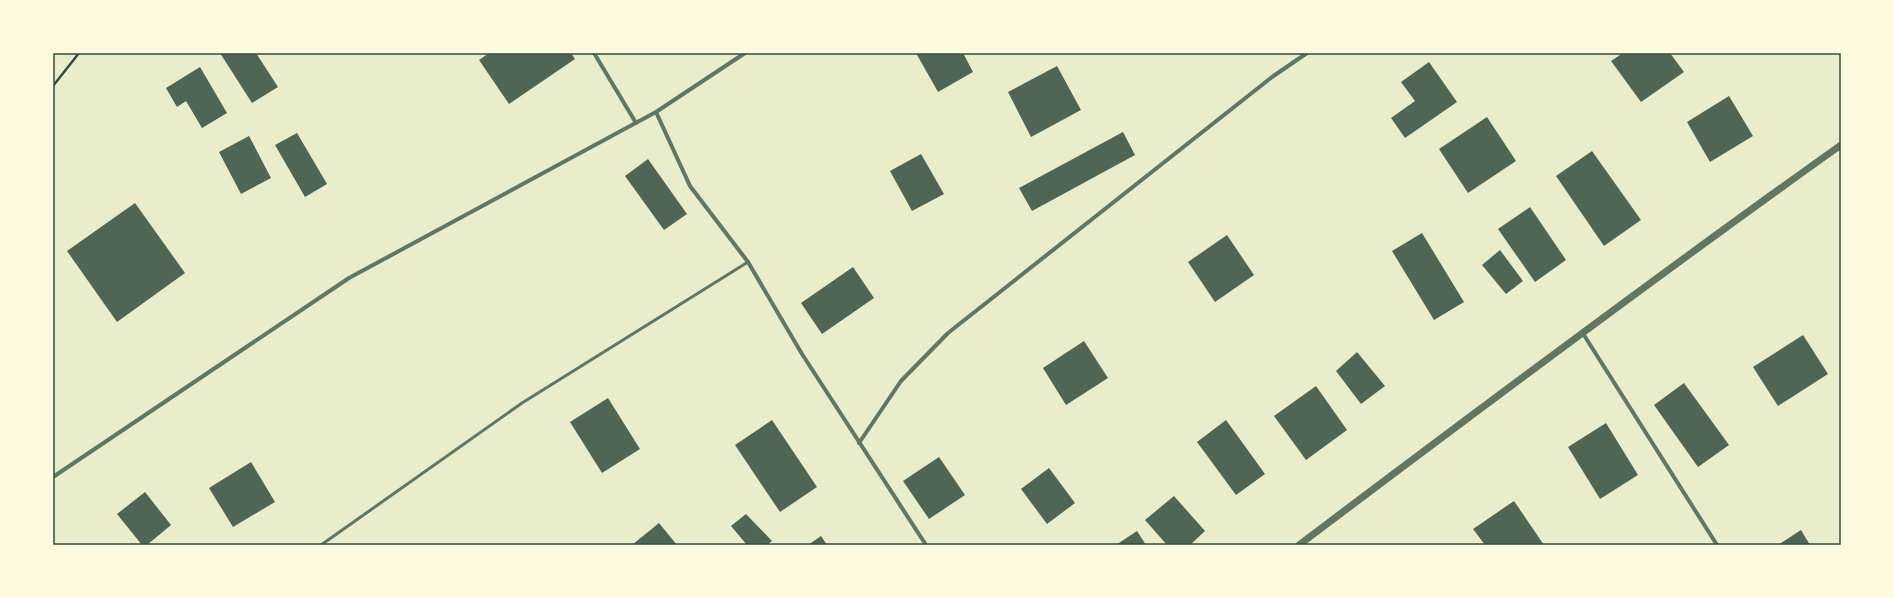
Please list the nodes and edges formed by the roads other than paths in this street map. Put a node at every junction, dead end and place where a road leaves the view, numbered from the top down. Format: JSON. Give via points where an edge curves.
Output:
{"nodes":[{"id":1,"x":594,"y":53,"type":"edge"},
{"id":2,"x":745,"y":53,"type":"edge"},
{"id":3,"x":1307,"y":53,"type":"edge"},
{"id":4,"x":656,"y":112,"type":"junction"},
{"id":5,"x":636,"y":123,"type":"junction"},
{"id":6,"x":1841,"y":145,"type":"edge"},
{"id":7,"x":748,"y":262,"type":"junction"},
{"id":8,"x":1582,"y":332,"type":"junction"},
{"id":9,"x":859,"y":443,"type":"junction"},
{"id":10,"x":53,"y":478,"type":"edge"},
{"id":11,"x":321,"y":545,"type":"edge"},
{"id":12,"x":926,"y":545,"type":"edge"},
{"id":13,"x":1299,"y":545,"type":"edge"},
{"id":14,"x":1717,"y":545,"type":"edge"}],
"edges":[{"from":1,"to":5,"type":"street"},
{"from":2,"to":4,"type":"street"},
{"from":3,"to":9,"type":"street","via":[[1265,82],[948,333],[901,381]]},
{"from":4,"to":5,"type":"street"},
{"from":4,"to":7,"type":"street","via":[[690,186]]},
{"from":5,"to":10,"type":"street","via":[[349,278]]},
{"from":6,"to":8,"type":"street","via":[[1714,234]]},
{"from":7,"to":9,"type":"street","via":[[802,354]]},
{"from":7,"to":11,"type":"lane","via":[[522,404]]},
{"from":8,"to":13,"type":"street"},
{"from":8,"to":14,"type":"street"},
{"from":9,"to":12,"type":"street"}]}
